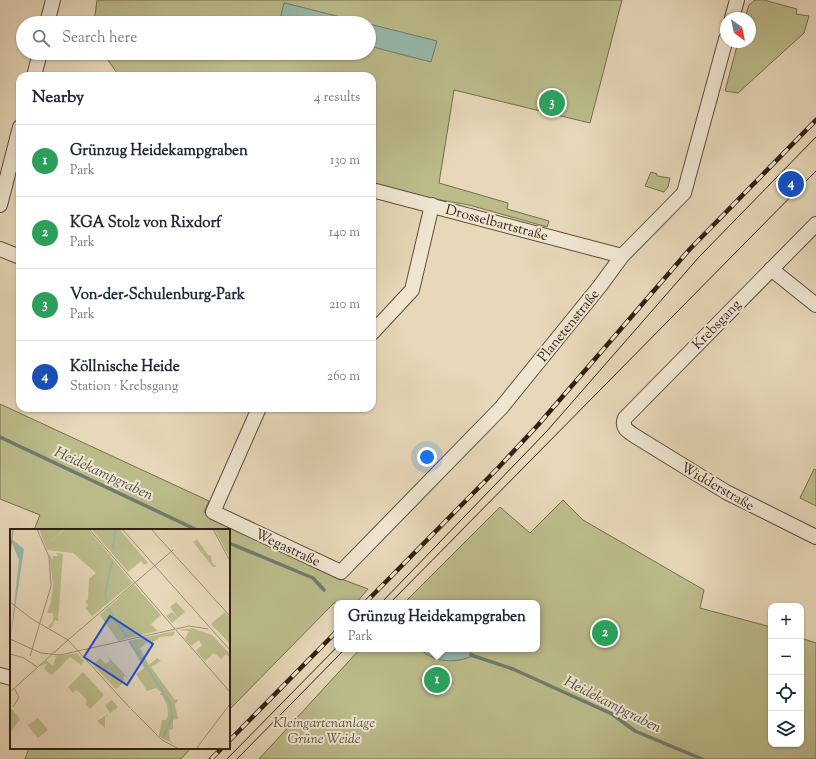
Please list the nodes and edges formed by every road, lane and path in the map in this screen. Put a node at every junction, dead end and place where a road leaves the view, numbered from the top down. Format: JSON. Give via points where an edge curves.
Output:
{"nodes":[{"id":1,"x":53,"y":0,"type":"edge"},
{"id":2,"x":737,"y":0,"type":"edge"},
{"id":3,"x":734,"y":12,"type":"edge"},
{"id":4,"x":49,"y":16,"type":"edge"},
{"id":5,"x":724,"y":48,"type":"edge"},
{"id":6,"x":38,"y":60,"type":"edge"},
{"id":7,"x":35,"y":72,"type":"edge"},
{"id":8,"x":16,"y":143,"type":"edge"},
{"id":9,"x":376,"y":191,"type":"edge"},
{"id":10,"x":0,"y":205,"type":"edge"},
{"id":11,"x":432,"y":206,"type":"junction"},
{"id":12,"x":816,"y":224,"type":"edge"},
{"id":13,"x":0,"y":249,"type":"edge"},
{"id":14,"x":16,"y":255,"type":"edge"},
{"id":15,"x":622,"y":256,"type":"junction"},
{"id":16,"x":771,"y":269,"type":"junction"},
{"id":17,"x":816,"y":305,"type":"edge"},
{"id":18,"x":376,"y":329,"type":"edge"},
{"id":19,"x":257,"y":412,"type":"edge"},
{"id":20,"x":625,"y":428,"type":"joint"},
{"id":21,"x":816,"y":537,"type":"edge"},
{"id":22,"x":341,"y":572,"type":"joint"},
{"id":23,"x":0,"y":675,"type":"edge"},
{"id":24,"x":10,"y":678,"type":"edge"}],
"edges":[{"from":1,"to":4,"type":"street"},
{"from":2,"to":3,"type":"street"},
{"from":5,"to":15,"type":"street","name":"Planetenstraße","via":[[684,193]]},
{"from":6,"to":7,"type":"street"},
{"from":8,"to":10,"type":"street"},
{"from":9,"to":11,"type":"street","name":"Drosselbartstraße"},
{"from":11,"to":15,"type":"street","name":"Drosselbartstraße"},
{"from":11,"to":18,"type":"street","via":[[412,290]]},
{"from":12,"to":16,"type":"street","name":"Krebsgang"},
{"from":13,"to":14,"type":"street"},
{"from":15,"to":22,"type":"street","name":"Planetenstraße","via":[[500,408]]},
{"from":16,"to":17,"type":"street"},
{"from":16,"to":20,"type":"street","name":"Krebsgang","via":[[625,418]]},
{"from":19,"to":22,"type":"street","name":"Wegastraße","via":[[213,512]]},
{"from":20,"to":21,"type":"street","name":"Widderstraße","via":[[726,492]]},
{"from":23,"to":24,"type":"street"}]}
